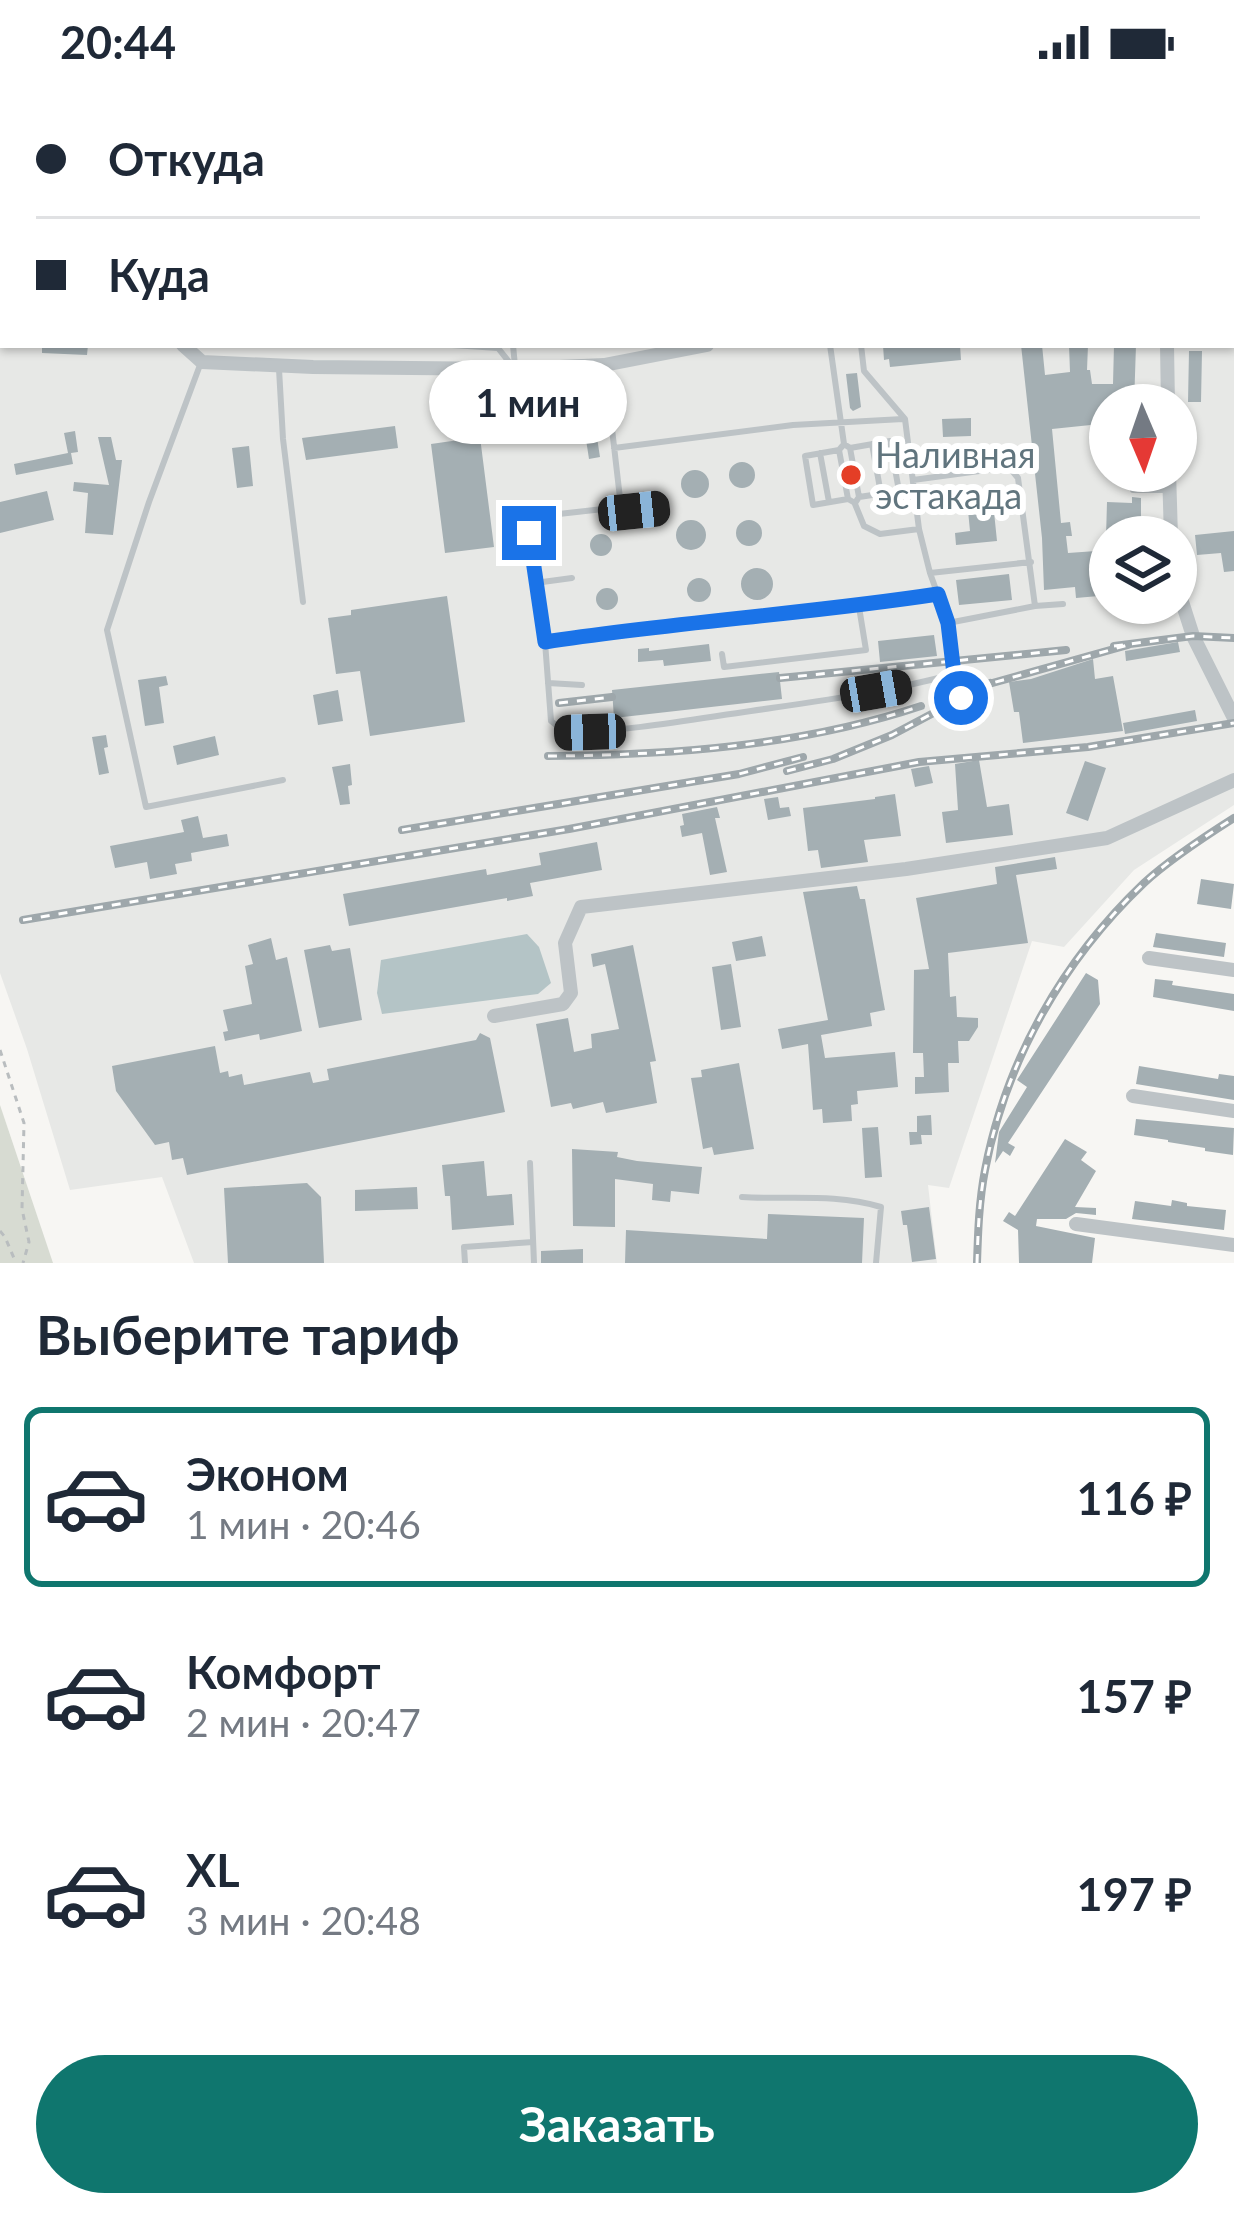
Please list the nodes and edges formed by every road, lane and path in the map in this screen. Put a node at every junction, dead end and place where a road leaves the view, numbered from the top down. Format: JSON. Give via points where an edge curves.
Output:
{"nodes":[{"id":1,"x":186,"y":348,"type":"edge"},
{"id":2,"x":498,"y":348,"type":"edge"},
{"id":3,"x":513,"y":348,"type":"edge"},
{"id":4,"x":691,"y":348,"type":"edge"},
{"id":5,"x":830,"y":348,"type":"edge"},
{"id":6,"x":860,"y":348,"type":"edge"},
{"id":7,"x":1167,"y":348,"type":"edge"},
{"id":8,"x":202,"y":362,"type":"junction"},
{"id":9,"x":604,"y":364,"type":"junction"},
{"id":10,"x":279,"y":365,"type":"junction"},
{"id":11,"x":515,"y":369,"type":"junction"},
{"id":12,"x":1168,"y":384,"type":"edge"},
{"id":13,"x":905,"y":419,"type":"junction"},
{"id":14,"x":841,"y":424,"type":"junction"},
{"id":15,"x":872,"y":444,"type":"junction"},
{"id":16,"x":844,"y":447,"type":"junction"},
{"id":17,"x":614,"y":448,"type":"junction"},
{"id":18,"x":820,"y":453,"type":"junction"},
{"id":19,"x":913,"y":480,"type":"junction"},
{"id":20,"x":881,"y":494,"type":"junction"},
{"id":21,"x":854,"y":500,"type":"junction"},
{"id":22,"x":829,"y":502,"type":"junction"},
{"id":23,"x":621,"y":507,"type":"junction"},
{"id":24,"x":661,"y":508,"type":"dead end"},
{"id":25,"x":919,"y":530,"type":"junction"},
{"id":26,"x":1031,"y":562,"type":"junction"},
{"id":27,"x":930,"y":573,"type":"junction"},
{"id":28,"x":572,"y":578,"type":"dead end"},
{"id":29,"x":535,"y":583,"type":"junction"},
{"id":30,"x":938,"y":594,"type":"junction"},
{"id":31,"x":303,"y":602,"type":"dead end"},
{"id":32,"x":1063,"y":604,"type":"dead end"},
{"id":33,"x":1035,"y":606,"type":"junction"},
{"id":34,"x":859,"y":607,"type":"junction"},
{"id":35,"x":948,"y":623,"type":"junction"},
{"id":36,"x":1189,"y":624,"type":"edge"},
{"id":37,"x":545,"y":642,"type":"junction"},
{"id":38,"x":722,"y":654,"type":"dead end"},
{"id":39,"x":954,"y":674,"type":"junction"},
{"id":40,"x":548,"y":683,"type":"junction"},
{"id":41,"x":583,"y":685,"type":"dead end"},
{"id":42,"x":961,"y":698,"type":"dead end"},
{"id":43,"x":1234,"y":718,"type":"edge"},
{"id":44,"x":283,"y":780,"type":"dead end"},
{"id":45,"x":1234,"y":780,"type":"edge"},
{"id":46,"x":1149,"y":958,"type":"dead end"},
{"id":47,"x":1234,"y":970,"type":"edge"},
{"id":48,"x":494,"y":1016,"type":"dead end"},
{"id":49,"x":0,"y":1050,"type":"edge"},
{"id":50,"x":1133,"y":1096,"type":"dead end"},
{"id":51,"x":1234,"y":1111,"type":"edge"},
{"id":52,"x":530,"y":1163,"type":"dead end"},
{"id":53,"x":742,"y":1197,"type":"dead end"},
{"id":54,"x":1076,"y":1223,"type":"dead end"},
{"id":55,"x":0,"y":1232,"type":"edge"},
{"id":56,"x":533,"y":1242,"type":"junction"},
{"id":57,"x":1234,"y":1245,"type":"edge"},
{"id":58,"x":16,"y":1263,"type":"edge"},
{"id":59,"x":23,"y":1263,"type":"edge"},
{"id":60,"x":465,"y":1263,"type":"edge"},
{"id":61,"x":534,"y":1263,"type":"edge"},
{"id":62,"x":876,"y":1263,"type":"edge"}],
"edges":[{"from":1,"to":8,"type":"street"},
{"from":2,"to":11,"type":"lane"},
{"from":3,"to":11,"type":"lane"},
{"from":4,"to":9,"type":"street"},
{"from":5,"to":14,"type":"lane"},
{"from":6,"to":13,"type":"lane","via":[[864,371]]},
{"from":7,"to":12,"type":"street"},
{"from":8,"to":10,"type":"street"},
{"from":8,"to":44,"type":"lane","via":[[107,630],[146,807]]},
{"from":9,"to":11,"type":"street"},
{"from":9,"to":17,"type":"lane"},
{"from":10,"to":11,"type":"street"},
{"from":10,"to":31,"type":"lane"},
{"from":13,"to":14,"type":"lane"},
{"from":13,"to":19,"type":"lane"},
{"from":14,"to":16,"type":"lane"},
{"from":14,"to":17,"type":"lane"},
{"from":15,"to":16,"type":"lane"},
{"from":15,"to":20,"type":"lane"},
{"from":15,"to":20,"type":"lane","via":[[890,441],[898,491]]},
{"from":16,"to":18,"type":"lane"},
{"from":16,"to":21,"type":"lane"},
{"from":17,"to":23,"type":"lane"},
{"from":18,"to":22,"type":"lane"},
{"from":18,"to":22,"type":"lane","via":[[805,456],[814,505]]},
{"from":19,"to":25,"type":"lane"},
{"from":19,"to":26,"type":"lane","via":[[1009,467],[1018,478]]},
{"from":20,"to":21,"type":"lane"},
{"from":21,"to":22,"type":"lane"},
{"from":21,"to":25,"type":"lane","via":[[864,526],[880,534]]},
{"from":23,"to":24,"type":"lane"},
{"from":23,"to":29,"type":"lane","via":[[542,516],[529,533]]},
{"from":25,"to":27,"type":"lane"},
{"from":26,"to":27,"type":"lane"},
{"from":26,"to":33,"type":"lane"},
{"from":27,"to":30,"type":"lane"},
{"from":28,"to":29,"type":"lane"},
{"from":29,"to":37,"type":"lane"},
{"from":30,"to":34,"type":"lane"},
{"from":30,"to":35,"type":"lane"},
{"from":32,"to":33,"type":"lane"},
{"from":33,"to":35,"type":"lane"},
{"from":34,"to":37,"type":"lane"},
{"from":34,"to":38,"type":"lane","via":[[866,650],[724,668]]},
{"from":35,"to":39,"type":"lane"},
{"from":36,"to":43,"type":"street"},
{"from":37,"to":40,"type":"lane"},
{"from":39,"to":40,"type":"lane","via":[[788,706],[566,733],[551,721]]},
{"from":39,"to":42,"type":"lane"},
{"from":40,"to":41,"type":"lane"},
{"from":45,"to":48,"type":"street","via":[[1107,838],[581,908],[565,943],[571,993],[563,1004]]},
{"from":46,"to":47,"type":"street"},
{"from":49,"to":59,"type":"path","via":[[24,1123]]},
{"from":50,"to":51,"type":"street"},
{"from":52,"to":56,"type":"lane"},
{"from":53,"to":62,"type":"lane","via":[[880,1207]]},
{"from":54,"to":57,"type":"street"},
{"from":55,"to":58,"type":"path"},
{"from":56,"to":60,"type":"lane","via":[[464,1247]]},
{"from":56,"to":61,"type":"lane"}]}
